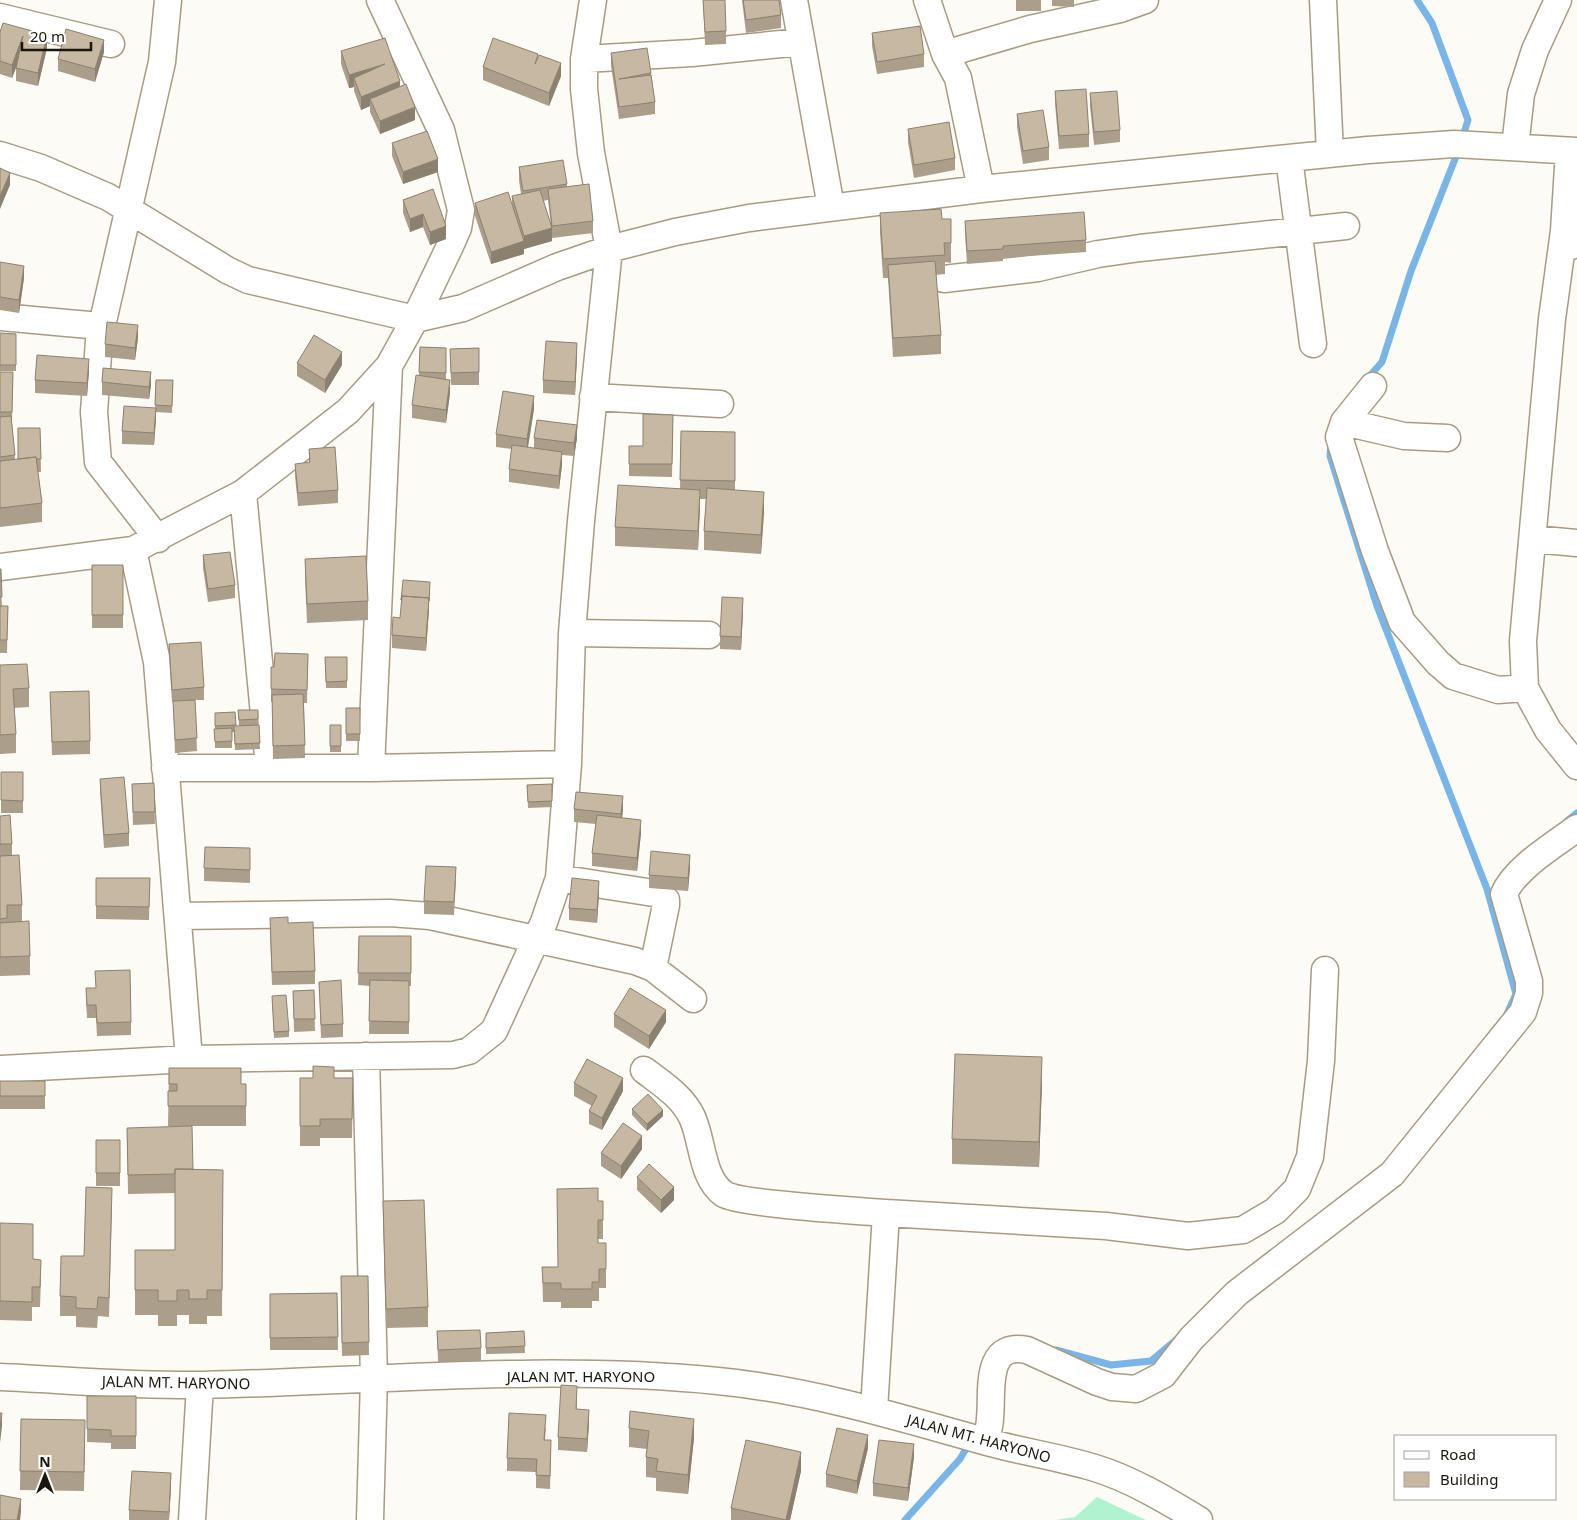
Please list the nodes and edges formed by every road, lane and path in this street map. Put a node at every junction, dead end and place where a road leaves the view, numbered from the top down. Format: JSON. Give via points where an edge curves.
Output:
{"nodes":[{"id":1,"x":168,"y":0,"type":"edge"},
{"id":2,"x":380,"y":0,"type":"edge"},
{"id":3,"x":794,"y":0,"type":"edge"},
{"id":4,"x":927,"y":0,"type":"edge"},
{"id":5,"x":1145,"y":0,"type":"edge"},
{"id":6,"x":1323,"y":0,"type":"edge"},
{"id":7,"x":1558,"y":0,"type":"edge"},
{"id":8,"x":591,"y":1,"type":"edge"},
{"id":9,"x":0,"y":17,"type":"edge"},
{"id":10,"x":802,"y":42,"type":"junction"},
{"id":11,"x":111,"y":44,"type":"dead end"},
{"id":12,"x":945,"y":54,"type":"junction"},
{"id":13,"x":584,"y":59,"type":"junction"},
{"id":14,"x":1515,"y":147,"type":"junction"},
{"id":15,"x":1573,"y":151,"type":"edge"},
{"id":16,"x":1330,"y":154,"type":"junction"},
{"id":17,"x":0,"y":155,"type":"edge"},
{"id":18,"x":1289,"y":158,"type":"junction"},
{"id":19,"x":981,"y":189,"type":"junction"},
{"id":20,"x":831,"y":207,"type":"junction"},
{"id":21,"x":130,"y":209,"type":"junction"},
{"id":22,"x":1346,"y":226,"type":"dead end"},
{"id":23,"x":1299,"y":231,"type":"junction"},
{"id":24,"x":1570,"y":242,"type":"edge"},
{"id":25,"x":609,"y":249,"type":"junction"},
{"id":26,"x":944,"y":279,"type":"dead end"},
{"id":27,"x":0,"y":317,"type":"edge"},
{"id":28,"x":415,"y":319,"type":"junction"},
{"id":29,"x":100,"y":326,"type":"junction"},
{"id":30,"x":1313,"y":344,"type":"dead end"},
{"id":31,"x":389,"y":366,"type":"junction"},
{"id":32,"x":1373,"y":386,"type":"dead end"},
{"id":33,"x":593,"y":397,"type":"junction"},
{"id":34,"x":720,"y":404,"type":"dead end"},
{"id":35,"x":1344,"y":422,"type":"junction"},
{"id":36,"x":1447,"y":438,"type":"dead end"},
{"id":37,"x":243,"y":493,"type":"junction"},
{"id":38,"x":158,"y":539,"type":"junction"},
{"id":39,"x":1533,"y":539,"type":"junction"},
{"id":40,"x":1577,"y":543,"type":"edge"},
{"id":41,"x":133,"y":550,"type":"junction"},
{"id":42,"x":0,"y":567,"type":"edge"},
{"id":43,"x":572,"y":633,"type":"junction"},
{"id":44,"x":709,"y":635,"type":"dead end"},
{"id":45,"x":1525,"y":688,"type":"junction"},
{"id":46,"x":568,"y":764,"type":"junction"},
{"id":47,"x":1577,"y":766,"type":"edge"},
{"id":48,"x":269,"y":767,"type":"junction"},
{"id":49,"x":165,"y":768,"type":"junction"},
{"id":50,"x":371,"y":768,"type":"junction"},
{"id":51,"x":1577,"y":828,"type":"edge"},
{"id":52,"x":559,"y":878,"type":"junction"},
{"id":53,"x":178,"y":916,"type":"junction"},
{"id":54,"x":534,"y":940,"type":"junction"},
{"id":55,"x":653,"y":968,"type":"junction"},
{"id":56,"x":1324,"y":970,"type":"dead end"},
{"id":57,"x":693,"y":999,"type":"dead end"},
{"id":58,"x":366,"y":1056,"type":"junction"},
{"id":59,"x":189,"y":1059,"type":"junction"},
{"id":60,"x":0,"y":1069,"type":"edge"},
{"id":61,"x":644,"y":1070,"type":"dead end"},
{"id":62,"x":886,"y":1213,"type":"junction"},
{"id":63,"x":0,"y":1377,"type":"edge"},
{"id":64,"x":374,"y":1378,"type":"junction"},
{"id":65,"x":200,"y":1385,"type":"junction"},
{"id":66,"x":874,"y":1410,"type":"junction"},
{"id":67,"x":986,"y":1441,"type":"junction"},
{"id":68,"x":192,"y":1520,"type":"edge"},
{"id":69,"x":370,"y":1520,"type":"edge"},
{"id":70,"x":1199,"y":1520,"type":"edge"}],
"edges":[{"from":1,"to":21,"type":"street","via":[[162,62]]},
{"from":2,"to":28,"type":"street","via":[[441,130],[461,210],[454,236]]},
{"from":3,"to":10,"type":"street"},
{"from":4,"to":12,"type":"street"},
{"from":5,"to":12,"type":"street"},
{"from":6,"to":16,"type":"street"},
{"from":7,"to":14,"type":"street","via":[[1535,50],[1521,94]]},
{"from":8,"to":13,"type":"street"},
{"from":9,"to":11,"type":"street"},
{"from":10,"to":13,"type":"street"},
{"from":10,"to":20,"type":"street"},
{"from":12,"to":19,"type":"street","via":[[958,78]]},
{"from":13,"to":25,"type":"street","via":[[590,153]]},
{"from":14,"to":15,"type":"street"},
{"from":14,"to":16,"type":"street","via":[[1454,144]]},
{"from":15,"to":24,"type":"street"},
{"from":16,"to":18,"type":"street"},
{"from":17,"to":21,"type":"street","via":[[41,168]]},
{"from":18,"to":19,"type":"street"},
{"from":18,"to":23,"type":"street"},
{"from":19,"to":20,"type":"street"},
{"from":20,"to":25,"type":"street","via":[[684,230]]},
{"from":21,"to":28,"type":"street","via":[[248,280]]},
{"from":21,"to":29,"type":"street"},
{"from":22,"to":23,"type":"street"},
{"from":23,"to":26,"type":"street","via":[[1140,248],[1038,268]]},
{"from":23,"to":30,"type":"street"},
{"from":24,"to":39,"type":"street","via":[[1552,319]]},
{"from":25,"to":28,"type":"street","via":[[557,267],[463,308]]},
{"from":25,"to":33,"type":"street"},
{"from":27,"to":29,"type":"street"},
{"from":28,"to":31,"type":"street"},
{"from":29,"to":38,"type":"street","via":[[94,412],[98,462]]},
{"from":31,"to":37,"type":"street","via":[[348,411]]},
{"from":31,"to":50,"type":"street"},
{"from":32,"to":35,"type":"street"},
{"from":33,"to":34,"type":"street"},
{"from":33,"to":43,"type":"street"},
{"from":35,"to":36,"type":"street","via":[[1404,436]]},
{"from":35,"to":45,"type":"street","via":[[1339,437],[1343,454],[1402,622],[1453,676],[1498,690]]},
{"from":37,"to":38,"type":"street"},
{"from":37,"to":48,"type":"street"},
{"from":38,"to":41,"type":"street"},
{"from":39,"to":40,"type":"street"},
{"from":39,"to":45,"type":"street","via":[[1523,641]]},
{"from":41,"to":42,"type":"street"},
{"from":41,"to":49,"type":"street","via":[[157,662]]},
{"from":43,"to":44,"type":"street"},
{"from":43,"to":46,"type":"street"},
{"from":45,"to":47,"type":"street","via":[[1548,730]]},
{"from":46,"to":50,"type":"street"},
{"from":46,"to":52,"type":"street"},
{"from":48,"to":49,"type":"street"},
{"from":48,"to":50,"type":"street"},
{"from":49,"to":53,"type":"street"},
{"from":51,"to":67,"type":"street","via":[[1509,883],[1504,894],[1529,981],[1530,993],[1524,1012],[1392,1174],[1237,1293],[1191,1339],[1163,1374],[1146,1386],[1136,1389],[1112,1387],[1027,1350],[1017,1348],[1005,1353],[997,1359],[990,1384]]},
{"from":52,"to":54,"type":"street","via":[[544,922]]},
{"from":52,"to":55,"type":"street","via":[[660,894],[666,905]]},
{"from":53,"to":54,"type":"street","via":[[390,913],[430,916]]},
{"from":53,"to":59,"type":"street"},
{"from":54,"to":55,"type":"street","via":[[635,961]]},
{"from":54,"to":58,"type":"street","via":[[494,1031],[483,1042],[469,1051],[453,1054]]},
{"from":55,"to":57,"type":"street"},
{"from":56,"to":62,"type":"street","via":[[1321,1061],[1310,1156],[1297,1189],[1275,1211],[1243,1230],[1188,1236],[1106,1226]]},
{"from":58,"to":59,"type":"street"},
{"from":58,"to":64,"type":"street"},
{"from":59,"to":60,"type":"street"},
{"from":61,"to":62,"type":"street","via":[[676,1094],[692,1117],[711,1179],[723,1193],[758,1201]]},
{"from":62,"to":66,"type":"street"},
{"from":63,"to":65,"type":"street","name":"JALAN MT. HARYONO"},
{"from":64,"to":65,"type":"street","name":"JALAN MT. HARYONO"},
{"from":64,"to":66,"type":"street","name":"JALAN MT. HARYONO","via":[[632,1373],[722,1381]]},
{"from":64,"to":69,"type":"street"},
{"from":65,"to":68,"type":"street"},
{"from":66,"to":67,"type":"street","name":"JALAN MT. HARYONO"},
{"from":67,"to":70,"type":"street","name":"JALAN MT. HARYONO","via":[[1097,1468],[1162,1498]]}]}
